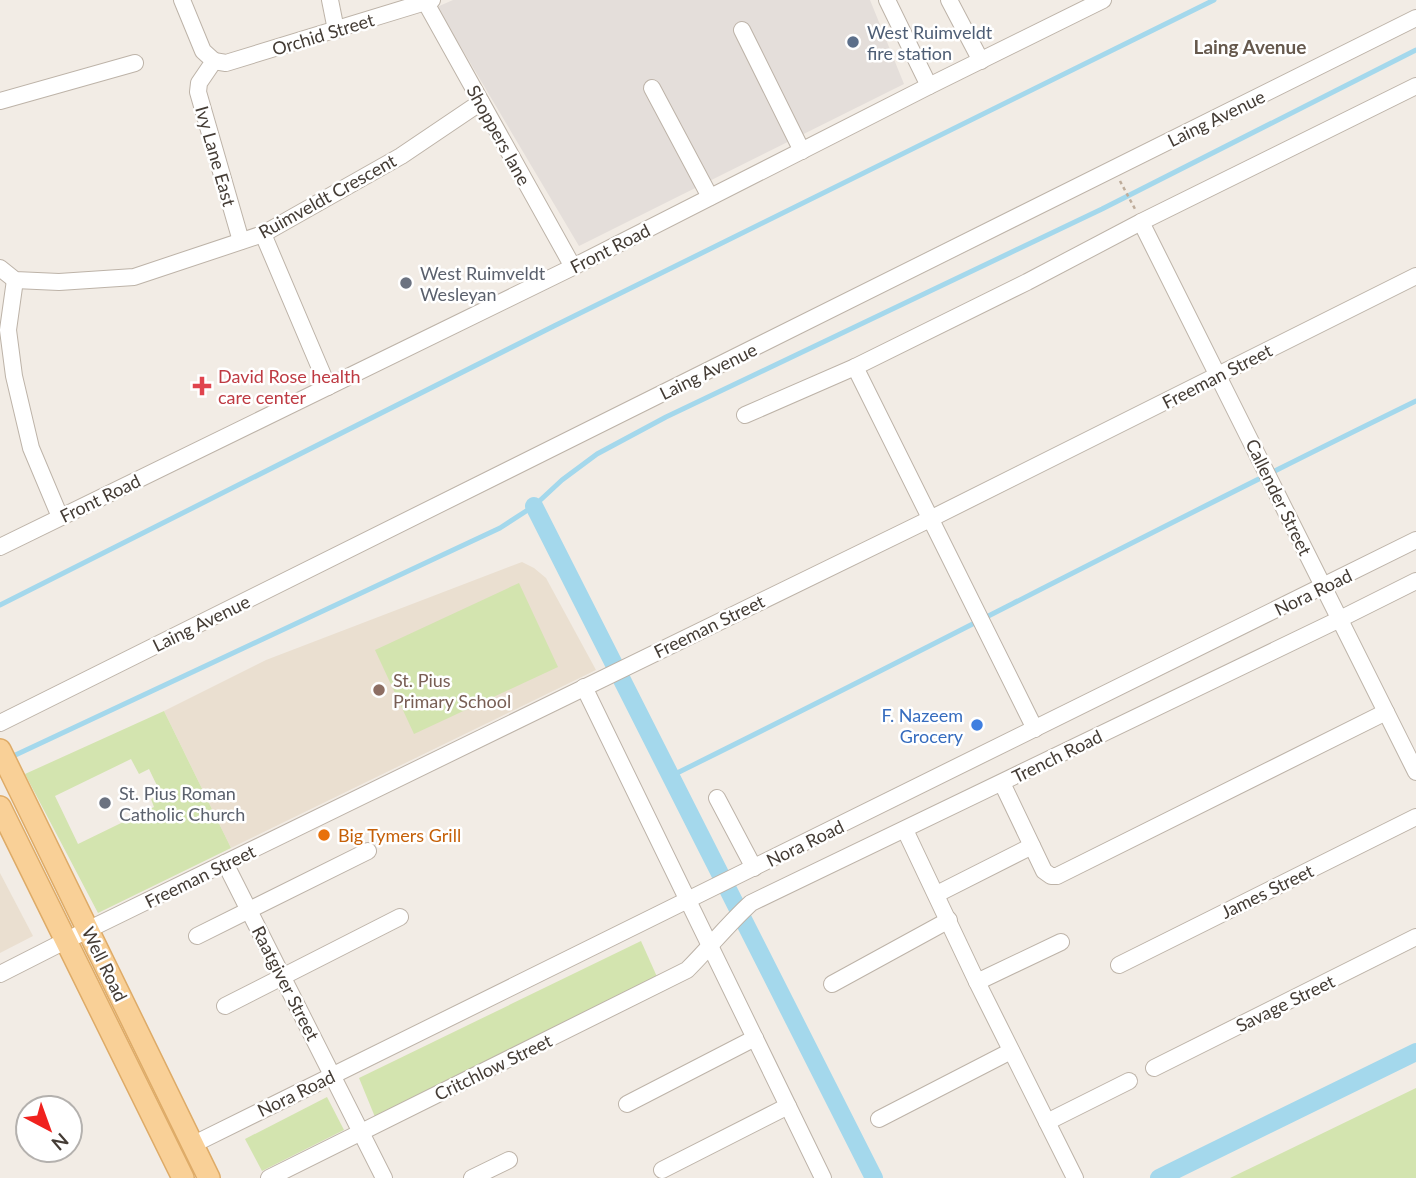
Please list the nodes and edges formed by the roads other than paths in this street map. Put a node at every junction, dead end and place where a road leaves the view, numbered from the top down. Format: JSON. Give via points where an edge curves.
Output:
{"nodes":[{"id":1,"x":182,"y":0,"type":"edge"},
{"id":2,"x":330,"y":0,"type":"edge"},
{"id":3,"x":887,"y":0,"type":"edge"},
{"id":4,"x":949,"y":0,"type":"edge"},
{"id":5,"x":429,"y":1,"type":"edge"},
{"id":6,"x":1098,"y":1,"type":"edge"},
{"id":7,"x":1416,"y":18,"type":"edge"},
{"id":8,"x":336,"y":30,"type":"junction"},
{"id":9,"x":742,"y":30,"type":"dead end"},
{"id":10,"x":214,"y":61,"type":"junction"},
{"id":11,"x":981,"y":61,"type":"junction"},
{"id":12,"x":135,"y":63,"type":"dead end"},
{"id":13,"x":929,"y":86,"type":"junction"},
{"id":14,"x":1416,"y":86,"type":"edge"},
{"id":15,"x":652,"y":88,"type":"dead end"},
{"id":16,"x":0,"y":101,"type":"edge"},
{"id":17,"x":481,"y":102,"type":"junction"},
{"id":18,"x":802,"y":150,"type":"junction"},
{"id":19,"x":710,"y":197,"type":"junction"},
{"id":20,"x":1141,"y":222,"type":"junction"},
{"id":21,"x":263,"y":234,"type":"junction"},
{"id":22,"x":241,"y":242,"type":"junction"},
{"id":23,"x":573,"y":267,"type":"junction"},
{"id":24,"x":0,"y":268,"type":"edge"},
{"id":25,"x":1416,"y":276,"type":"edge"},
{"id":26,"x":15,"y":280,"type":"junction"},
{"id":27,"x":855,"y":367,"type":"junction"},
{"id":28,"x":1218,"y":376,"type":"junction"},
{"id":29,"x":328,"y":387,"type":"junction"},
{"id":30,"x":745,"y":415,"type":"dead end"},
{"id":31,"x":60,"y":517,"type":"junction"},
{"id":32,"x":930,"y":519,"type":"junction"},
{"id":33,"x":1416,"y":540,"type":"edge"},
{"id":34,"x":0,"y":547,"type":"edge"},
{"id":35,"x":1416,"y":581,"type":"edge"},
{"id":36,"x":1324,"y":587,"type":"junction"},
{"id":37,"x":1340,"y":619,"type":"junction"},
{"id":38,"x":584,"y":687,"type":"junction"},
{"id":39,"x":1386,"y":712,"type":"junction"},
{"id":40,"x":0,"y":723,"type":"edge"},
{"id":41,"x":1035,"y":729,"type":"junction"},
{"id":42,"x":0,"y":750,"type":"edge"},
{"id":43,"x":1416,"y":772,"type":"edge"},
{"id":44,"x":1002,"y":783,"type":"junction"},
{"id":45,"x":717,"y":798,"type":"dead end"},
{"id":46,"x":0,"y":807,"type":"edge"},
{"id":47,"x":1416,"y":817,"type":"edge"},
{"id":48,"x":905,"y":830,"type":"junction"},
{"id":49,"x":1032,"y":846,"type":"junction"},
{"id":50,"x":368,"y":851,"type":"dead end"},
{"id":51,"x":225,"y":863,"type":"junction"},
{"id":52,"x":754,"y":868,"type":"junction"},
{"id":53,"x":937,"y":894,"type":"junction"},
{"id":54,"x":688,"y":900,"type":"junction"},
{"id":55,"x":249,"y":910,"type":"junction"},
{"id":56,"x":400,"y":917,"type":"dead end"},
{"id":57,"x":949,"y":920,"type":"junction"},
{"id":58,"x":88,"y":930,"type":"junction"},
{"id":59,"x":197,"y":936,"type":"dead end"},
{"id":60,"x":1416,"y":937,"type":"edge"},
{"id":61,"x":65,"y":941,"type":"junction"},
{"id":62,"x":1061,"y":942,"type":"dead end"},
{"id":63,"x":710,"y":947,"type":"junction"},
{"id":64,"x":1119,"y":965,"type":"dead end"},
{"id":65,"x":0,"y":974,"type":"edge"},
{"id":66,"x":283,"y":977,"type":"junction"},
{"id":67,"x":977,"y":982,"type":"junction"},
{"id":68,"x":832,"y":984,"type":"dead end"},
{"id":69,"x":225,"y":1006,"type":"dead end"},
{"id":70,"x":755,"y":1038,"type":"junction"},
{"id":71,"x":1012,"y":1051,"type":"junction"},
{"id":72,"x":1154,"y":1068,"type":"dead end"},
{"id":73,"x":332,"y":1076,"type":"junction"},
{"id":74,"x":1129,"y":1082,"type":"dead end"},
{"id":75,"x":628,"y":1104,"type":"dead end"},
{"id":76,"x":788,"y":1105,"type":"junction"},
{"id":77,"x":879,"y":1119,"type":"dead end"},
{"id":78,"x":1047,"y":1122,"type":"junction"},
{"id":79,"x":360,"y":1132,"type":"junction"},
{"id":80,"x":194,"y":1144,"type":"junction"},
{"id":81,"x":509,"y":1160,"type":"dead end"},
{"id":82,"x":662,"y":1170,"type":"dead end"},
{"id":83,"x":819,"y":1177,"type":"edge"},
{"id":84,"x":183,"y":1178,"type":"edge"},
{"id":85,"x":209,"y":1178,"type":"edge"},
{"id":86,"x":269,"y":1178,"type":"edge"},
{"id":87,"x":384,"y":1178,"type":"edge"},
{"id":88,"x":472,"y":1178,"type":"edge"},
{"id":89,"x":1074,"y":1178,"type":"edge"}],
"edges":[{"from":1,"to":10,"type":"street","via":[[202,51]]},
{"from":2,"to":8,"type":"street"},
{"from":3,"to":13,"type":"street"},
{"from":4,"to":11,"type":"street"},
{"from":5,"to":8,"type":"street","name":"Orchid Street"},
{"from":5,"to":17,"type":"street","name":"Shoppers lane"},
{"from":6,"to":11,"type":"street","name":"Front Road"},
{"from":7,"to":40,"type":"street","name":"Laing Avenue"},
{"from":8,"to":10,"type":"street","name":"Orchid Street","via":[[226,63]]},
{"from":9,"to":18,"type":"street"},
{"from":10,"to":22,"type":"street","name":"Ivy Lane East","via":[[198,92]]},
{"from":11,"to":13,"type":"street","name":"Front Road"},
{"from":12,"to":16,"type":"street"},
{"from":13,"to":18,"type":"street","name":"Front Road"},
{"from":14,"to":20,"type":"street"},
{"from":15,"to":19,"type":"street"},
{"from":17,"to":21,"type":"street","name":"Ruimveldt Crescent","via":[[401,156]]},
{"from":17,"to":23,"type":"street","name":"Shoppers lane"},
{"from":18,"to":19,"type":"street","name":"Front Road"},
{"from":19,"to":23,"type":"street","name":"Front Road"},
{"from":20,"to":27,"type":"street"},
{"from":20,"to":28,"type":"street","name":"Callender Street"},
{"from":21,"to":22,"type":"street","name":"Ruimveldt Crescent"},
{"from":21,"to":29,"type":"street"},
{"from":22,"to":26,"type":"street","name":"Ruimveldt Crescent","via":[[134,277]]},
{"from":23,"to":29,"type":"street","name":"Front Road"},
{"from":24,"to":26,"type":"street"},
{"from":25,"to":28,"type":"street","name":"Freeman Street"},
{"from":26,"to":31,"type":"street","via":[[8,330],[14,376],[31,448]]},
{"from":27,"to":30,"type":"street"},
{"from":27,"to":32,"type":"street"},
{"from":28,"to":32,"type":"street","name":"Freeman Street"},
{"from":28,"to":36,"type":"street","name":"Callender Street"},
{"from":29,"to":31,"type":"street","name":"Front Road"},
{"from":31,"to":34,"type":"street","name":"Front Road"},
{"from":32,"to":38,"type":"street","name":"Freeman Street"},
{"from":32,"to":41,"type":"street"},
{"from":33,"to":36,"type":"street","name":"Nora Road"},
{"from":35,"to":37,"type":"street","name":"Trench Road"},
{"from":36,"to":37,"type":"street","name":"Callender Street"},
{"from":36,"to":41,"type":"street","name":"Nora Road"},
{"from":37,"to":39,"type":"street","name":"Callender Street"},
{"from":37,"to":44,"type":"street","name":"Trench Road"},
{"from":38,"to":51,"type":"street","name":"Freeman Street"},
{"from":38,"to":54,"type":"street"},
{"from":39,"to":43,"type":"street","name":"Callender Street"},
{"from":39,"to":49,"type":"street","via":[[1064,873],[1047,874]]},
{"from":41,"to":52,"type":"street","name":"Nora Road"},
{"from":42,"to":58,"type":"main road","name":"Well Road"},
{"from":44,"to":48,"type":"street","name":"Trench Road"},
{"from":44,"to":49,"type":"street"},
{"from":45,"to":52,"type":"street"},
{"from":46,"to":61,"type":"main road","name":"Well Road"},
{"from":47,"to":64,"type":"street","name":"James Street"},
{"from":48,"to":53,"type":"street"},
{"from":48,"to":63,"type":"street","name":"Trench Road","via":[[751,904]]},
{"from":49,"to":53,"type":"street"},
{"from":50,"to":55,"type":"street"},
{"from":51,"to":55,"type":"street","name":"Raatgiver Street"},
{"from":51,"to":58,"type":"street","name":"Freeman Street"},
{"from":52,"to":54,"type":"street","name":"Nora Road"},
{"from":53,"to":57,"type":"street"},
{"from":54,"to":63,"type":"street"},
{"from":54,"to":73,"type":"street","name":"Nora Road"},
{"from":55,"to":59,"type":"street"},
{"from":55,"to":66,"type":"street","name":"Raatgiver Street"},
{"from":56,"to":66,"type":"street"},
{"from":57,"to":67,"type":"street"},
{"from":57,"to":68,"type":"street"},
{"from":58,"to":61,"type":"street","name":"Freeman Street"},
{"from":58,"to":80,"type":"main road","name":"Well Road"},
{"from":60,"to":72,"type":"street","name":"Savage Street"},
{"from":61,"to":65,"type":"street","name":"Freeman Street"},
{"from":61,"to":84,"type":"main road","name":"Well Road"},
{"from":62,"to":67,"type":"street"},
{"from":63,"to":70,"type":"street"},
{"from":63,"to":79,"type":"street","name":"Critchlow Street","via":[[687,970]]},
{"from":66,"to":69,"type":"street"},
{"from":66,"to":73,"type":"street","name":"Raatgiver Street"},
{"from":67,"to":71,"type":"street"},
{"from":70,"to":75,"type":"street"},
{"from":70,"to":76,"type":"street"},
{"from":71,"to":77,"type":"street"},
{"from":71,"to":78,"type":"street"},
{"from":73,"to":79,"type":"street","name":"Raatgiver Street"},
{"from":73,"to":80,"type":"street","name":"Nora Road"},
{"from":74,"to":78,"type":"street"},
{"from":76,"to":82,"type":"street"},
{"from":76,"to":83,"type":"street"},
{"from":78,"to":89,"type":"street"},
{"from":79,"to":86,"type":"street","name":"Critchlow Street"},
{"from":79,"to":87,"type":"street","name":"Raatgiver Street"},
{"from":80,"to":85,"type":"main road","name":"Well Road"},
{"from":81,"to":88,"type":"street"}]}
